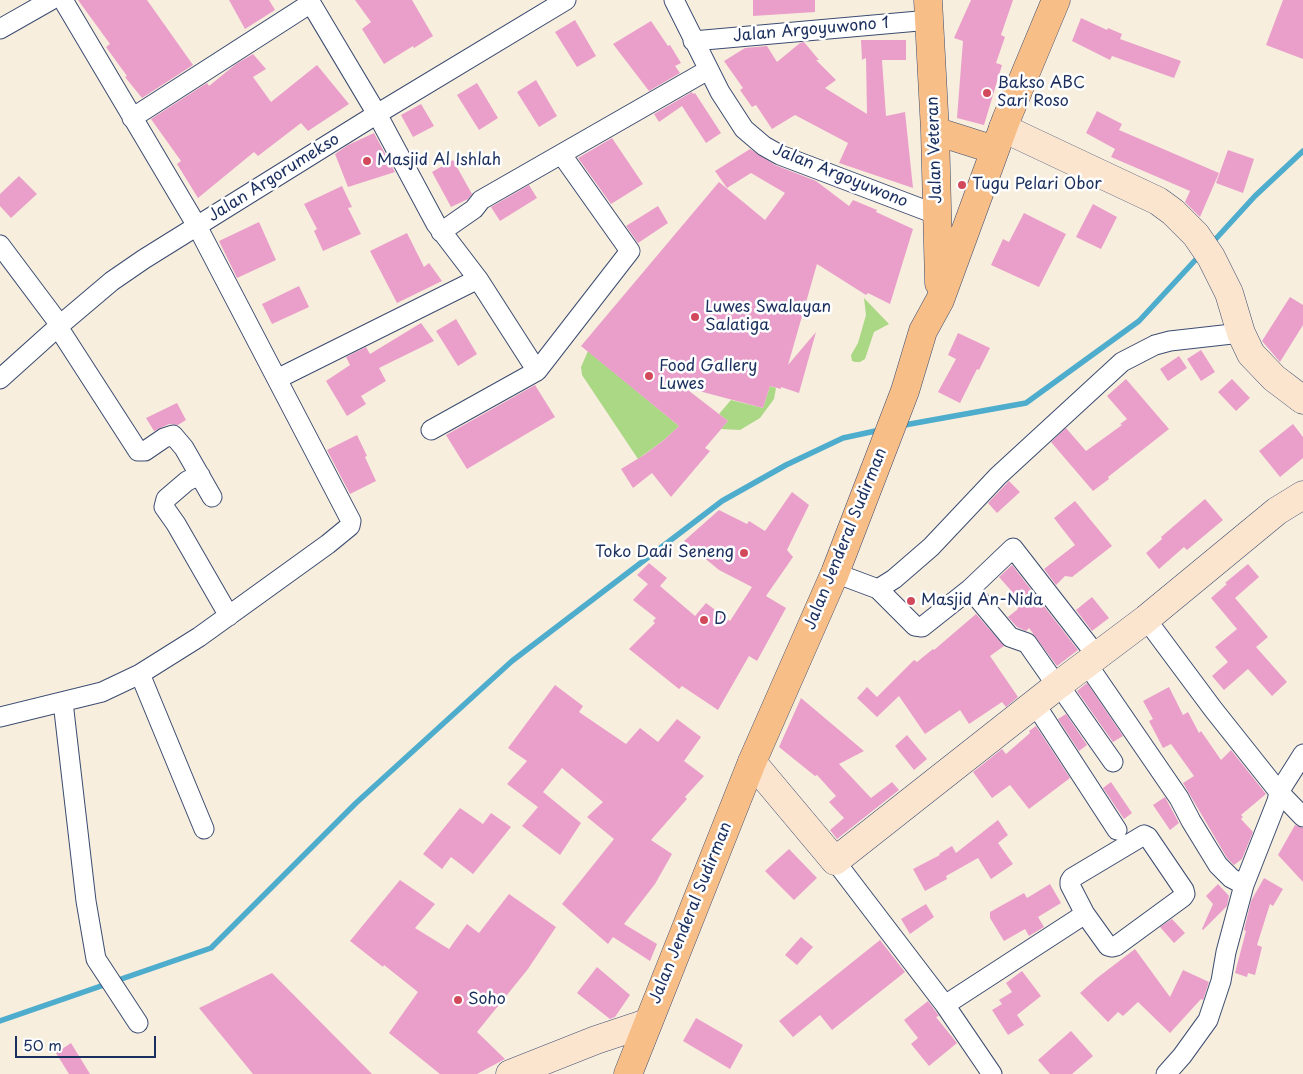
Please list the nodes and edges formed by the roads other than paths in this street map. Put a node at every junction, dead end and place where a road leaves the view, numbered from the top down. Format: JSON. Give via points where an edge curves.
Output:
{"nodes":[{"id":1,"x":51,"y":0,"type":"edge"},
{"id":2,"x":62,"y":0,"type":"edge"},
{"id":3,"x":566,"y":0,"type":"edge"},
{"id":4,"x":674,"y":0,"type":"edge"},
{"id":5,"x":1056,"y":0,"type":"edge"},
{"id":6,"x":310,"y":2,"type":"edge"},
{"id":7,"x":929,"y":10,"type":"edge"},
{"id":8,"x":0,"y":29,"type":"edge"},
{"id":9,"x":692,"y":41,"type":"junction"},
{"id":10,"x":708,"y":70,"type":"junction"},
{"id":11,"x":377,"y":114,"type":"junction"},
{"id":12,"x":132,"y":118,"type":"junction"},
{"id":13,"x":935,"y":131,"type":"junction"},
{"id":14,"x":999,"y":139,"type":"junction"},
{"id":15,"x":562,"y":155,"type":"junction"},
{"id":16,"x":938,"y":214,"type":"junction"},
{"id":17,"x":197,"y":226,"type":"junction"},
{"id":18,"x":441,"y":232,"type":"junction"},
{"id":19,"x":0,"y":245,"type":"edge"},
{"id":20,"x":478,"y":279,"type":"junction"},
{"id":21,"x":940,"y":300,"type":"junction"},
{"id":22,"x":59,"y":326,"type":"junction"},
{"id":23,"x":1241,"y":333,"type":"junction"},
{"id":24,"x":537,"y":371,"type":"junction"},
{"id":25,"x":278,"y":379,"type":"junction"},
{"id":26,"x":0,"y":380,"type":"edge"},
{"id":27,"x":1303,"y":400,"type":"edge"},
{"id":28,"x":430,"y":430,"type":"dead end"},
{"id":29,"x":200,"y":475,"type":"junction"},
{"id":30,"x":1303,"y":495,"type":"edge"},
{"id":31,"x":212,"y":497,"type":"dead end"},
{"id":32,"x":835,"y":573,"type":"junction"},
{"id":33,"x":878,"y":589,"type":"junction"},
{"id":34,"x":970,"y":589,"type":"junction"},
{"id":35,"x":229,"y":616,"type":"junction"},
{"id":36,"x":1146,"y":619,"type":"junction"},
{"id":37,"x":1092,"y":660,"type":"junction"},
{"id":38,"x":140,"y":674,"type":"junction"},
{"id":39,"x":1058,"y":685,"type":"junction"},
{"id":40,"x":63,"y":702,"type":"junction"},
{"id":41,"x":1035,"y":704,"type":"junction"},
{"id":42,"x":0,"y":717,"type":"edge"},
{"id":43,"x":1303,"y":754,"type":"edge"},
{"id":44,"x":752,"y":762,"type":"junction"},
{"id":45,"x":1113,"y":762,"type":"dead end"},
{"id":46,"x":1279,"y":792,"type":"junction"},
{"id":47,"x":1303,"y":817,"type":"edge"},
{"id":48,"x":204,"y":829,"type":"dead end"},
{"id":49,"x":1117,"y":830,"type":"dead end"},
{"id":50,"x":835,"y":861,"type":"junction"},
{"id":51,"x":1244,"y":885,"type":"junction"},
{"id":52,"x":1085,"y":914,"type":"junction"},
{"id":53,"x":945,"y":1005,"type":"junction"},
{"id":54,"x":138,"y":1023,"type":"dead end"},
{"id":55,"x":647,"y":1023,"type":"junction"},
{"id":56,"x":510,"y":1074,"type":"edge"},
{"id":57,"x":628,"y":1074,"type":"edge"},
{"id":58,"x":992,"y":1074,"type":"edge"},
{"id":59,"x":1166,"y":1074,"type":"edge"}],
"edges":[{"from":1,"to":8,"type":"street"},
{"from":2,"to":12,"type":"street"},
{"from":3,"to":11,"type":"street","name":"Jalan Argorumekso"},
{"from":4,"to":9,"type":"street","name":"Jalan Argoyuwono"},
{"from":5,"to":14,"type":"main road","name":"Jalan Jenderal Sudirman"},
{"from":6,"to":11,"type":"street"},
{"from":6,"to":12,"type":"street"},
{"from":7,"to":9,"type":"street","name":"Jalan Argoyuwono 1"},
{"from":7,"to":13,"type":"main road","name":"Jalan Veteran"},
{"from":9,"to":10,"type":"street","name":"Jalan Argoyuwono"},
{"from":10,"to":15,"type":"street"},
{"from":10,"to":16,"type":"street","name":"Jalan Argoyuwono","via":[[744,129],[764,146],[780,155]]},
{"from":11,"to":17,"type":"street","name":"Jalan Argorumekso"},
{"from":11,"to":18,"type":"street"},
{"from":12,"to":17,"type":"street"},
{"from":13,"to":14,"type":"main road"},
{"from":13,"to":16,"type":"main road","name":"Jalan Veteran"},
{"from":14,"to":21,"type":"main road","name":"Jalan Jenderal Sudirman"},
{"from":14,"to":23,"type":"street","via":[[1158,201],[1173,212],[1196,235],[1211,257],[1230,293]]},
{"from":15,"to":18,"type":"street","via":[[480,200],[474,209]]},
{"from":15,"to":24,"type":"street","via":[[630,251]]},
{"from":16,"to":21,"type":"main road","name":"Jalan Veteran"},
{"from":17,"to":22,"type":"street","name":"Jalan Argorumekso","via":[[112,281]]},
{"from":17,"to":25,"type":"street"},
{"from":18,"to":20,"type":"street"},
{"from":19,"to":22,"type":"street"},
{"from":20,"to":24,"type":"street"},
{"from":20,"to":25,"type":"street"},
{"from":21,"to":32,"type":"main road","name":"Jalan Jenderal Sudirman","via":[[924,331],[894,422]]},
{"from":22,"to":26,"type":"street","name":"Jalan Argorumekso"},
{"from":22,"to":29,"type":"street","via":[[138,451],[145,451],[173,435]]},
{"from":23,"to":27,"type":"street","via":[[1251,354],[1262,367]]},
{"from":23,"to":33,"type":"street","via":[[1155,345],[1122,362],[998,476],[931,547]]},
{"from":24,"to":28,"type":"street"},
{"from":25,"to":35,"type":"street","via":[[351,521],[350,526]]},
{"from":29,"to":31,"type":"street"},
{"from":29,"to":35,"type":"street","via":[[186,481],[166,499],[164,507]]},
{"from":30,"to":36,"type":"street","via":[[1277,511]]},
{"from":32,"to":33,"type":"street"},
{"from":32,"to":44,"type":"main road","name":"Jalan Jenderal Sudirman"},
{"from":33,"to":34,"type":"street","via":[[915,626],[922,627]]},
{"from":34,"to":37,"type":"street","via":[[1013,548]]},
{"from":34,"to":39,"type":"street","via":[[1010,637],[1027,643]]},
{"from":35,"to":38,"type":"street"},
{"from":36,"to":37,"type":"street"},
{"from":36,"to":46,"type":"street"},
{"from":37,"to":39,"type":"street"},
{"from":37,"to":51,"type":"street","via":[[1218,865]]},
{"from":38,"to":40,"type":"street","via":[[102,692]]},
{"from":38,"to":48,"type":"street"},
{"from":39,"to":41,"type":"street"},
{"from":39,"to":45,"type":"street"},
{"from":40,"to":42,"type":"street"},
{"from":40,"to":54,"type":"street","via":[[86,901],[96,959]]},
{"from":41,"to":49,"type":"street"},
{"from":41,"to":50,"type":"street"},
{"from":43,"to":46,"type":"street"},
{"from":44,"to":50,"type":"street"},
{"from":44,"to":55,"type":"main road","name":"Jalan Jenderal Sudirman"},
{"from":46,"to":47,"type":"street"},
{"from":46,"to":51,"type":"street"},
{"from":50,"to":53,"type":"street"},
{"from":51,"to":59,"type":"street","via":[[1221,982],[1208,1020]]},
{"from":52,"to":52,"type":"street","via":[[1070,885],[1072,878],[1144,835],[1184,892],[1183,897],[1112,947]]},
{"from":52,"to":53,"type":"street"},
{"from":53,"to":58,"type":"street"},
{"from":55,"to":56,"type":"street"},
{"from":55,"to":57,"type":"main road","name":"Jalan Jenderal Sudirman"}]}
